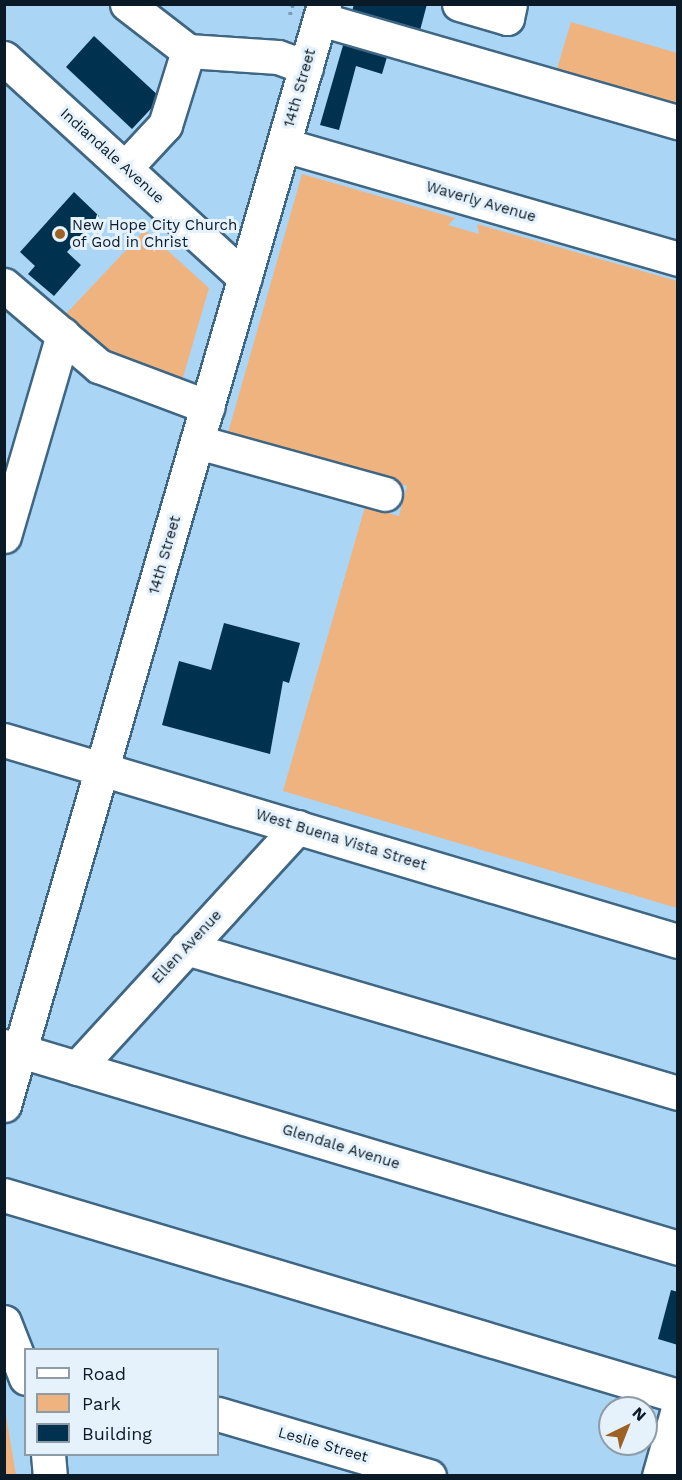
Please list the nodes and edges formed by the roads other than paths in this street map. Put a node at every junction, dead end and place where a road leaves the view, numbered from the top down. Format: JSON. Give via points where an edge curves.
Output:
{"nodes":[{"id":1,"x":128,"y":4,"type":"edge"},
{"id":2,"x":459,"y":4,"type":"edge"},
{"id":3,"x":510,"y":4,"type":"edge"},
{"id":4,"x":317,"y":10,"type":"edge"},
{"id":5,"x":188,"y":51,"type":"junction"},
{"id":6,"x":4,"y":58,"type":"edge"},
{"id":7,"x":306,"y":67,"type":"junction"},
{"id":8,"x":678,"y":122,"type":"edge"},
{"id":9,"x":284,"y":145,"type":"junction"},
{"id":10,"x":125,"y":168,"type":"junction"},
{"id":11,"x":678,"y":259,"type":"edge"},
{"id":12,"x":245,"y":278,"type":"junction"},
{"id":13,"x":4,"y":285,"type":"edge"},
{"id":14,"x":63,"y":333,"type":"junction"},
{"id":15,"x":208,"y":407,"type":"junction"},
{"id":16,"x":198,"y":442,"type":"junction"},
{"id":17,"x":385,"y":494,"type":"dead end"},
{"id":18,"x":4,"y":536,"type":"edge"},
{"id":19,"x":4,"y":741,"type":"edge"},
{"id":20,"x":103,"y":768,"type":"junction"},
{"id":21,"x":298,"y":827,"type":"junction"},
{"id":22,"x":678,"y":940,"type":"edge"},
{"id":23,"x":186,"y":948,"type":"junction"},
{"id":24,"x":12,"y":1048,"type":"edge"},
{"id":25,"x":77,"y":1068,"type":"junction"},
{"id":26,"x":678,"y":1093,"type":"edge"},
{"id":27,"x":4,"y":1106,"type":"edge"},
{"id":28,"x":4,"y":1195,"type":"edge"},
{"id":29,"x":678,"y":1248,"type":"edge"},
{"id":30,"x":4,"y":1322,"type":"edge"},
{"id":31,"x":22,"y":1364,"type":"edge"},
{"id":32,"x":678,"y":1396,"type":"edge"},
{"id":33,"x":678,"y":1409,"type":"edge"},
{"id":34,"x":219,"y":1414,"type":"edge"},
{"id":35,"x":48,"y":1456,"type":"edge"},
{"id":36,"x":50,"y":1476,"type":"edge"},
{"id":37,"x":429,"y":1476,"type":"edge"},
{"id":38,"x":659,"y":1476,"type":"edge"}],
"edges":[{"from":1,"to":5,"type":"street"},
{"from":2,"to":3,"type":"street","via":[[507,18]]},
{"from":4,"to":7,"type":"street","name":"14th Street"},
{"from":4,"to":8,"type":"street"},
{"from":5,"to":7,"type":"street","via":[[278,57]]},
{"from":5,"to":10,"type":"street","via":[[165,125]]},
{"from":6,"to":10,"type":"street","name":"Indiandale Avenue"},
{"from":7,"to":9,"type":"street","name":"14th Street"},
{"from":9,"to":11,"type":"street","name":"Waverly Avenue"},
{"from":9,"to":12,"type":"street","name":"14th Street"},
{"from":10,"to":12,"type":"street","name":"Indiandale Avenue"},
{"from":12,"to":15,"type":"street","name":"14th Street"},
{"from":13,"to":14,"type":"street"},
{"from":14,"to":15,"type":"street","via":[[99,366]]},
{"from":14,"to":18,"type":"street"},
{"from":15,"to":16,"type":"street","name":"14th Street"},
{"from":16,"to":17,"type":"street"},
{"from":16,"to":20,"type":"street","name":"14th Street"},
{"from":19,"to":20,"type":"street","name":"West Buena Vista Street"},
{"from":20,"to":21,"type":"street","name":"West Buena Vista Street"},
{"from":20,"to":24,"type":"street","name":"14th Street"},
{"from":21,"to":22,"type":"street","name":"West Buena Vista Street"},
{"from":21,"to":23,"type":"street","name":"Ellen Avenue"},
{"from":23,"to":25,"type":"street","name":"Ellen Avenue"},
{"from":23,"to":26,"type":"street"},
{"from":24,"to":25,"type":"street","name":"Glendale Avenue"},
{"from":24,"to":27,"type":"street","name":"14th Street"},
{"from":25,"to":29,"type":"street","name":"Glendale Avenue"},
{"from":28,"to":32,"type":"street"},
{"from":30,"to":31,"type":"street"},
{"from":33,"to":38,"type":"street"},
{"from":34,"to":37,"type":"street","name":"Leslie Street"},
{"from":35,"to":36,"type":"street"}]}
